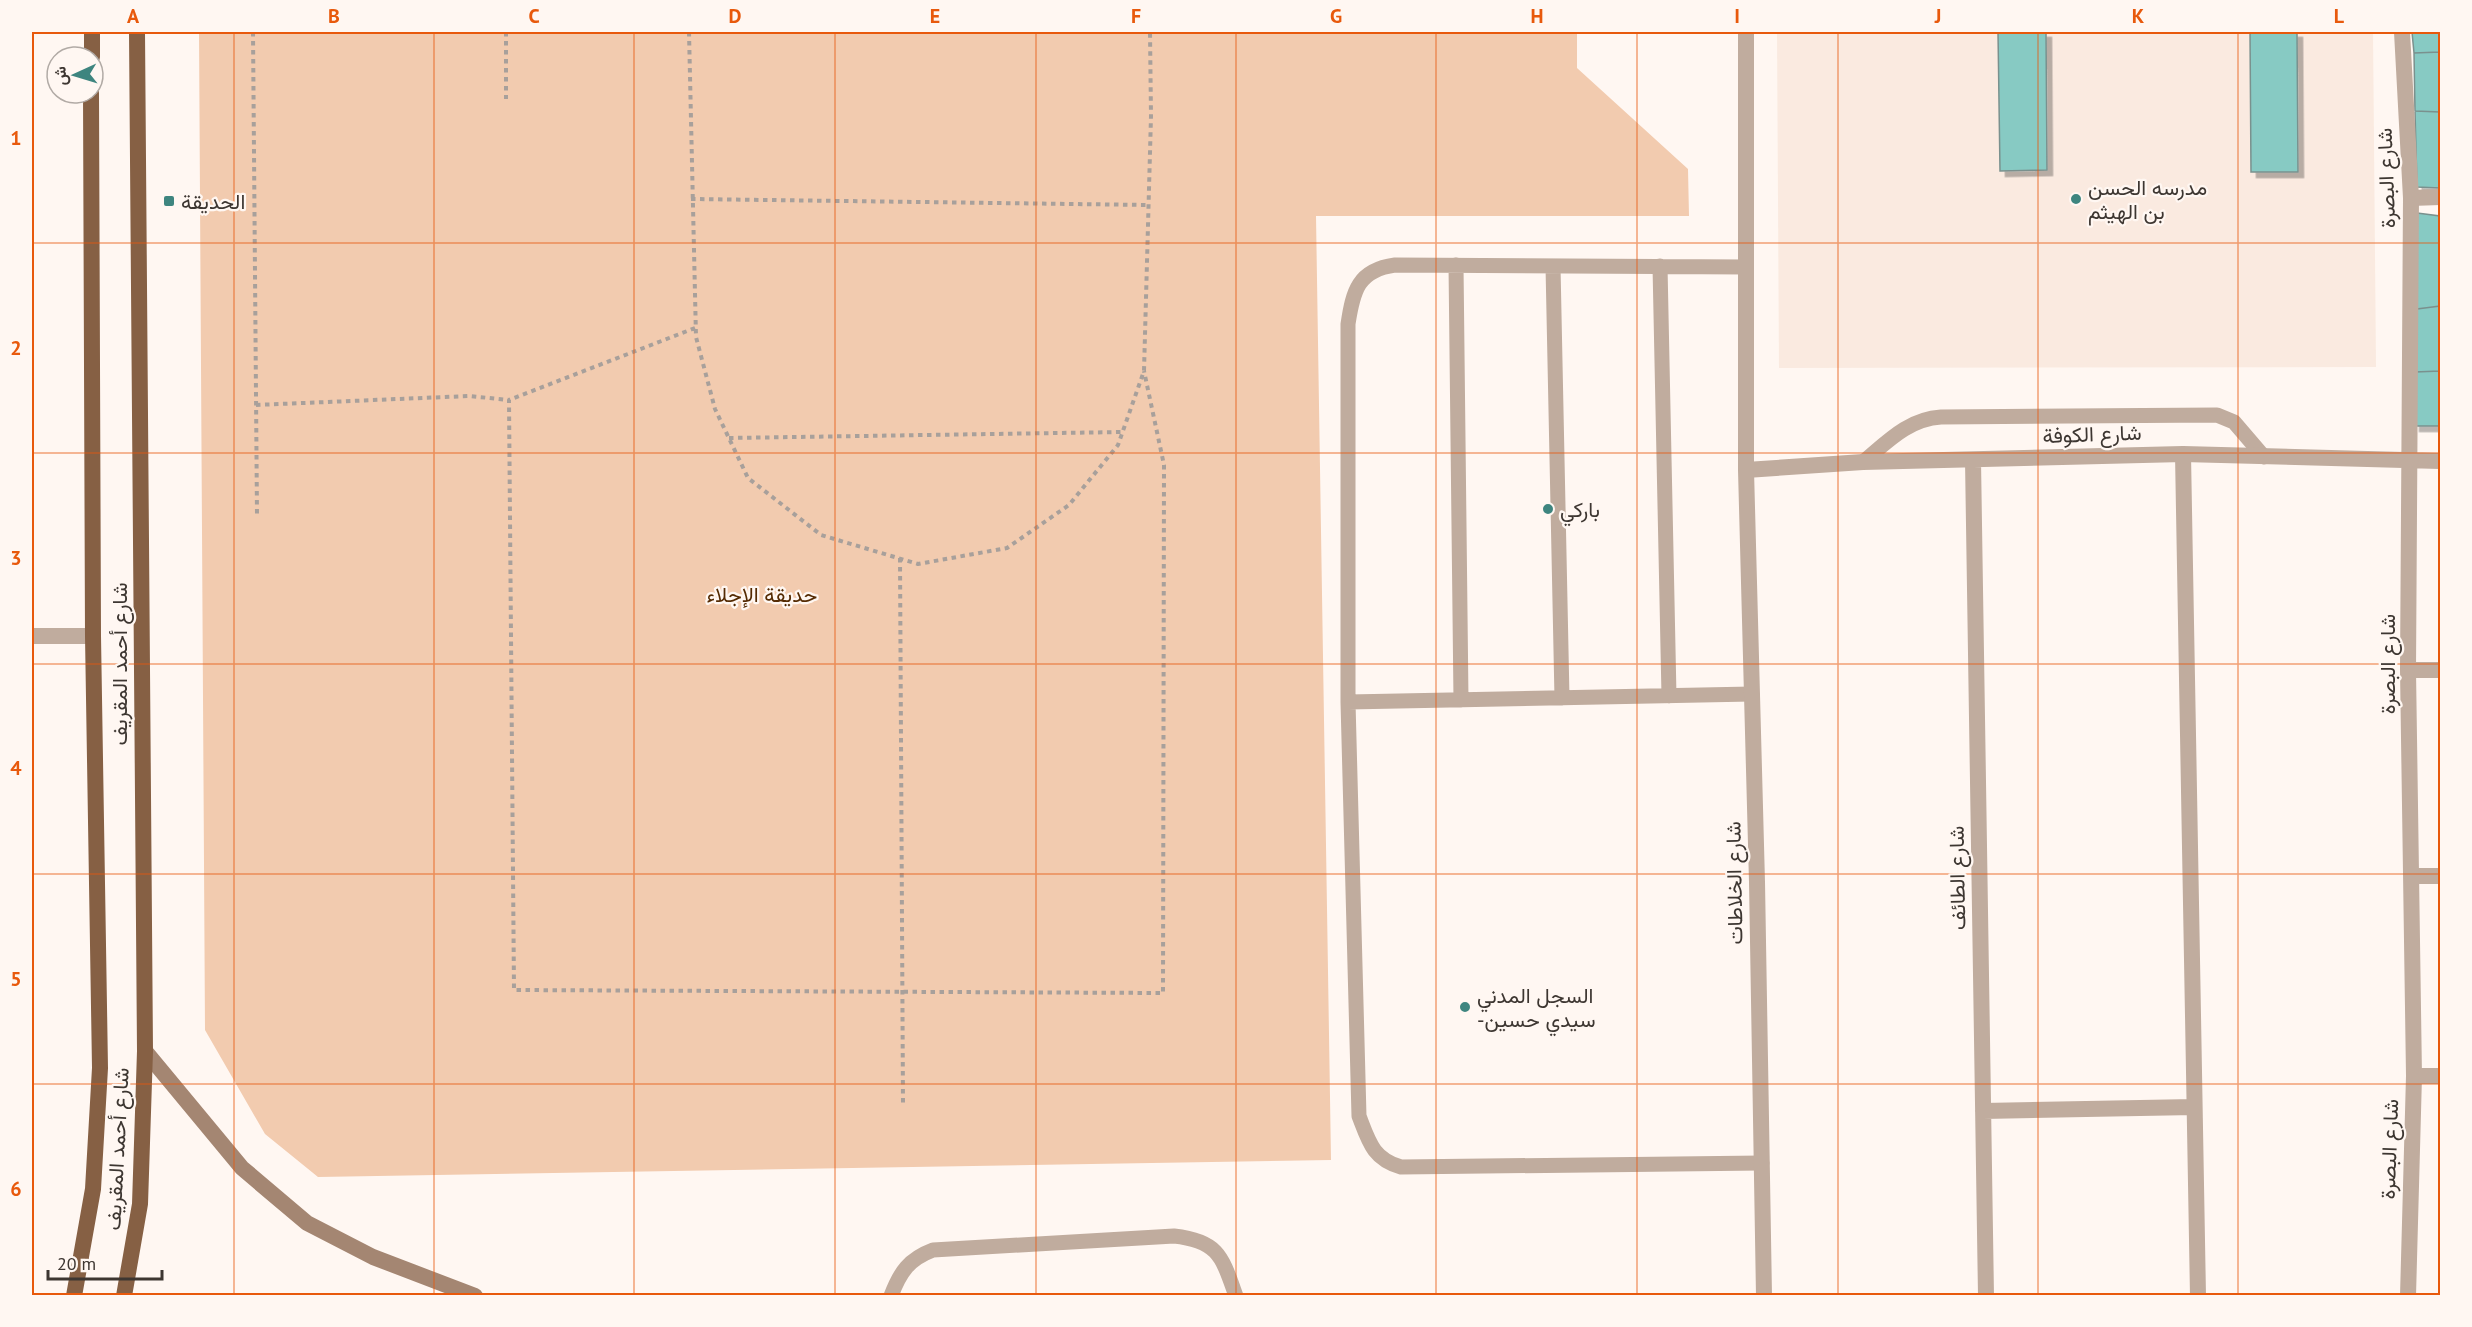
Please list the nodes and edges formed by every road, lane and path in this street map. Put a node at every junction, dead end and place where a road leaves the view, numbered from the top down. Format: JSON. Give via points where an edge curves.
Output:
{"nodes":[{"id":1,"x":137,"y":32,"type":"edge"},
{"id":2,"x":253,"y":32,"type":"edge"},
{"id":3,"x":506,"y":32,"type":"edge"},
{"id":4,"x":689,"y":32,"type":"edge"},
{"id":5,"x":1150,"y":32,"type":"edge"},
{"id":6,"x":1746,"y":32,"type":"edge"},
{"id":7,"x":2402,"y":32,"type":"edge"},
{"id":8,"x":506,"y":99,"type":"dead end"},
{"id":9,"x":91,"y":105,"type":"edge"},
{"id":10,"x":2440,"y":197,"type":"edge"},
{"id":11,"x":2411,"y":198,"type":"junction"},
{"id":12,"x":691,"y":199,"type":"junction"},
{"id":13,"x":1149,"y":205,"type":"junction"},
{"id":14,"x":1456,"y":265,"type":"junction"},
{"id":15,"x":1553,"y":266,"type":"junction"},
{"id":16,"x":1660,"y":266,"type":"junction"},
{"id":17,"x":1746,"y":267,"type":"junction"},
{"id":18,"x":695,"y":328,"type":"junction"},
{"id":19,"x":1144,"y":371,"type":"junction"},
{"id":20,"x":509,"y":400,"type":"junction"},
{"id":21,"x":256,"y":405,"type":"junction"},
{"id":22,"x":1123,"y":432,"type":"junction"},
{"id":23,"x":729,"y":438,"type":"junction"},
{"id":24,"x":2182,"y":454,"type":"junction"},
{"id":25,"x":2264,"y":456,"type":"junction"},
{"id":26,"x":1973,"y":460,"type":"junction"},
{"id":27,"x":2440,"y":461,"type":"edge"},
{"id":28,"x":1863,"y":462,"type":"junction"},
{"id":29,"x":2410,"y":462,"type":"junction"},
{"id":30,"x":1746,"y":470,"type":"junction"},
{"id":31,"x":257,"y":514,"type":"dead end"},
{"id":32,"x":900,"y":558,"type":"junction"},
{"id":33,"x":32,"y":636,"type":"edge"},
{"id":34,"x":93,"y":636,"type":"junction"},
{"id":35,"x":2408,"y":670,"type":"junction"},
{"id":36,"x":2440,"y":670,"type":"edge"},
{"id":37,"x":1752,"y":694,"type":"junction"},
{"id":38,"x":1669,"y":696,"type":"junction"},
{"id":39,"x":1563,"y":698,"type":"junction"},
{"id":40,"x":1461,"y":700,"type":"junction"},
{"id":41,"x":1348,"y":702,"type":"junction"},
{"id":42,"x":2413,"y":876,"type":"junction"},
{"id":43,"x":2440,"y":876,"type":"edge"},
{"id":44,"x":903,"y":992,"type":"junction"},
{"id":45,"x":145,"y":1051,"type":"junction"},
{"id":46,"x":2414,"y":1076,"type":"junction"},
{"id":47,"x":2440,"y":1076,"type":"edge"},
{"id":48,"x":903,"y":1103,"type":"dead end"},
{"id":49,"x":2194,"y":1107,"type":"junction"},
{"id":50,"x":1983,"y":1111,"type":"junction"},
{"id":51,"x":1762,"y":1163,"type":"junction"},
{"id":52,"x":74,"y":1296,"type":"edge"},
{"id":53,"x":124,"y":1296,"type":"edge"},
{"id":54,"x":475,"y":1296,"type":"edge"},
{"id":55,"x":891,"y":1296,"type":"edge"},
{"id":56,"x":1236,"y":1296,"type":"edge"},
{"id":57,"x":1764,"y":1296,"type":"edge"},
{"id":58,"x":1986,"y":1296,"type":"edge"},
{"id":59,"x":2198,"y":1296,"type":"edge"},
{"id":60,"x":2408,"y":1296,"type":"edge"}],
"edges":[{"from":1,"to":45,"type":"highway","name":"شارع أحمد المقريف"},
{"from":2,"to":21,"type":"path"},
{"from":3,"to":8,"type":"path"},
{"from":4,"to":12,"type":"path"},
{"from":5,"to":13,"type":"path"},
{"from":6,"to":17,"type":"street","name":"شارع الخلاطات"},
{"from":7,"to":11,"type":"street","name":"شارع البصرة"},
{"from":9,"to":34,"type":"highway","name":"شارع أحمد المقريف"},
{"from":10,"to":11,"type":"street"},
{"from":11,"to":29,"type":"street","name":"شارع البصرة"},
{"from":12,"to":13,"type":"path"},
{"from":12,"to":18,"type":"path"},
{"from":13,"to":19,"type":"path"},
{"from":14,"to":15,"type":"lane"},
{"from":14,"to":40,"type":"lane"},
{"from":14,"to":41,"type":"lane","via":[[1378,268],[1367,274],[1352,300],[1348,324]]},
{"from":15,"to":16,"type":"lane"},
{"from":15,"to":39,"type":"lane"},
{"from":16,"to":17,"type":"lane"},
{"from":16,"to":38,"type":"lane"},
{"from":17,"to":30,"type":"street","name":"شارع الخلاطات"},
{"from":18,"to":20,"type":"path"},
{"from":18,"to":23,"type":"path","via":[[716,409]]},
{"from":19,"to":22,"type":"path"},
{"from":19,"to":44,"type":"path","via":[[1164,465],[1163,993]]},
{"from":20,"to":21,"type":"path","via":[[469,396]]},
{"from":20,"to":44,"type":"path","via":[[514,990]]},
{"from":21,"to":31,"type":"path"},
{"from":22,"to":23,"type":"path"},
{"from":22,"to":32,"type":"path","via":[[1118,445],[1069,505],[1006,548],[918,564]]},
{"from":23,"to":32,"type":"path","via":[[748,477],[821,535]]},
{"from":24,"to":25,"type":"street","name":"شارع الكوفة"},
{"from":24,"to":26,"type":"street","name":"شارع الكوفة"},
{"from":24,"to":49,"type":"street"},
{"from":25,"to":28,"type":"lane","via":[[2234,422],[2217,415],[1941,417],[1925,418],[1907,426]]},
{"from":25,"to":29,"type":"street","name":"شارع الكوفة"},
{"from":26,"to":28,"type":"street","name":"شارع الكوفة"},
{"from":26,"to":50,"type":"street","name":"شارع الطائف"},
{"from":27,"to":29,"type":"street","name":"شارع الكوفة"},
{"from":28,"to":30,"type":"street","name":"شارع الكوفة"},
{"from":29,"to":35,"type":"street","name":"شارع البصرة"},
{"from":30,"to":37,"type":"street","name":"شارع الخلاطات"},
{"from":32,"to":44,"type":"path"},
{"from":33,"to":34,"type":"street"},
{"from":34,"to":52,"type":"highway","name":"شارع أحمد المقريف","via":[[100,1068],[93,1189]]},
{"from":35,"to":36,"type":"street"},
{"from":35,"to":42,"type":"street","name":"شارع البصرة"},
{"from":37,"to":38,"type":"lane"},
{"from":37,"to":51,"type":"street","name":"شارع الخلاطات"},
{"from":38,"to":39,"type":"lane"},
{"from":39,"to":40,"type":"lane"},
{"from":40,"to":41,"type":"lane"},
{"from":41,"to":51,"type":"lane","via":[[1359,1116],[1376,1153],[1401,1167]]},
{"from":42,"to":43,"type":"street"},
{"from":42,"to":46,"type":"street","name":"شارع البصرة"},
{"from":44,"to":48,"type":"path"},
{"from":45,"to":53,"type":"highway","name":"شارع أحمد المقريف","via":[[140,1204]]},
{"from":45,"to":54,"type":"main road","via":[[242,1168],[307,1223],[373,1257]]},
{"from":46,"to":47,"type":"street"},
{"from":46,"to":60,"type":"street","name":"شارع البصرة"},
{"from":49,"to":50,"type":"street"},
{"from":49,"to":59,"type":"street"},
{"from":50,"to":58,"type":"street","name":"شارع الطائف"},
{"from":51,"to":57,"type":"street","name":"شارع الخلاطات"},
{"from":55,"to":56,"type":"lane","via":[[907,1264],[933,1250],[1174,1236],[1205,1242],[1215,1250],[1222,1258]]}]}
